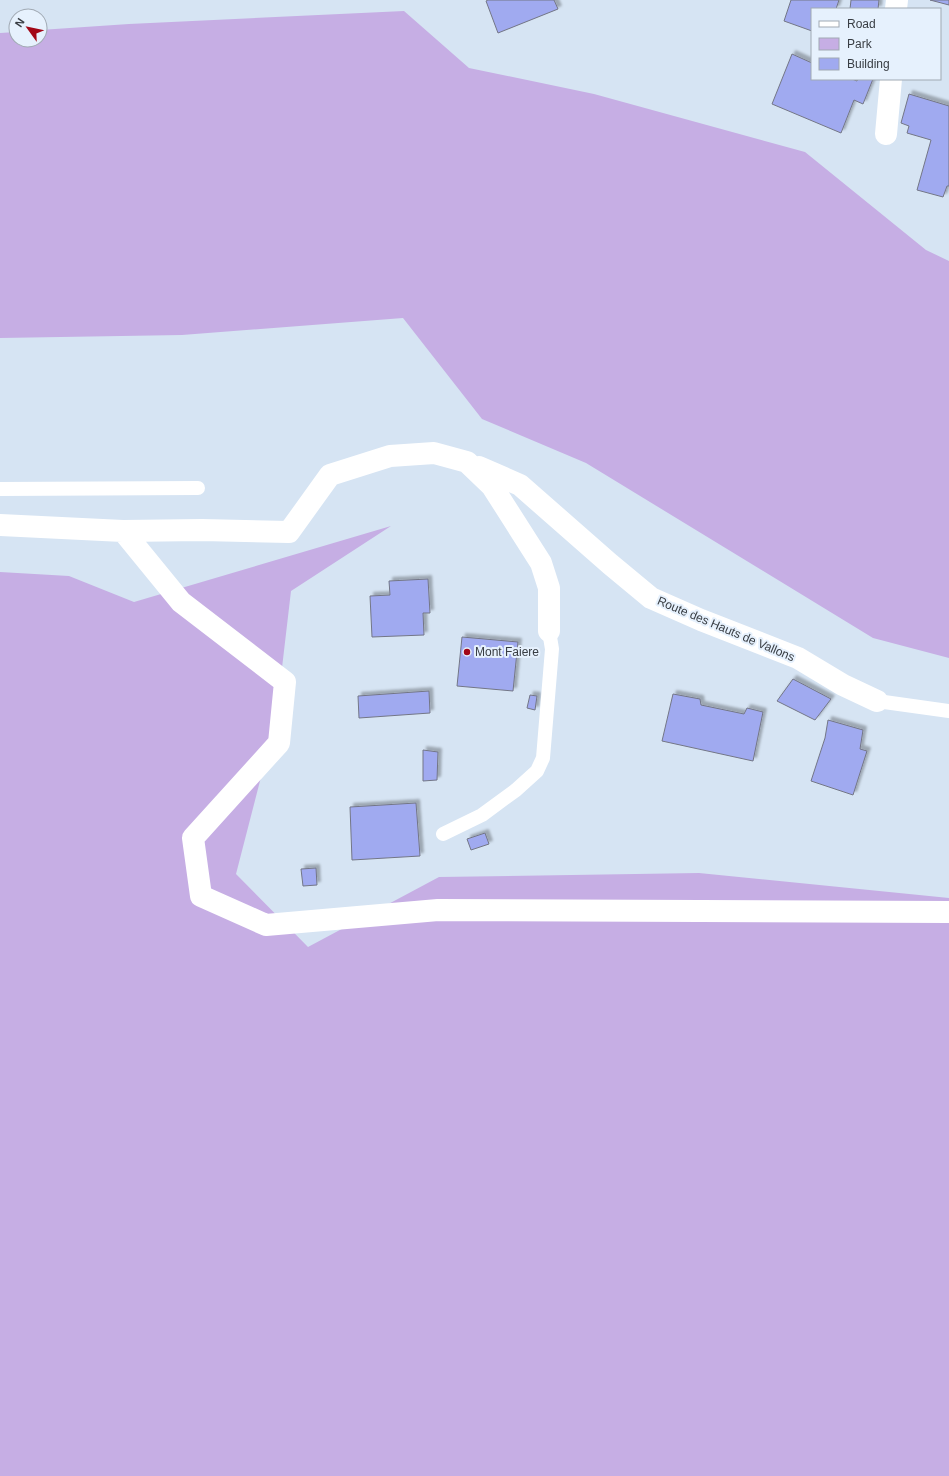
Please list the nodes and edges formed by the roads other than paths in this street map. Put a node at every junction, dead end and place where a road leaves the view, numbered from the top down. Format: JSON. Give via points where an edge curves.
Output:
{"nodes":[{"id":1,"x":891,"y":80,"type":"edge"},
{"id":2,"x":886,"y":134,"type":"dead end"},
{"id":3,"x":467,"y":462,"type":"junction"},
{"id":4,"x":198,"y":488,"type":"dead end"},
{"id":5,"x":0,"y":489,"type":"edge"},
{"id":6,"x":0,"y":525,"type":"edge"},
{"id":7,"x":123,"y":531,"type":"junction"},
{"id":8,"x":549,"y":631,"type":"joint"},
{"id":9,"x":877,"y":701,"type":"joint"},
{"id":10,"x":949,"y":711,"type":"edge"},
{"id":11,"x":443,"y":834,"type":"dead end"},
{"id":12,"x":949,"y":912,"type":"edge"}],
"edges":[{"from":1,"to":2,"type":"street"},
{"from":3,"to":7,"type":"street","name":"Route des Hauts de Vallons","via":[[434,453],[390,456],[330,475],[289,532]]},
{"from":3,"to":8,"type":"street","via":[[492,486],[540,563],[549,588]]},
{"from":3,"to":9,"type":"street","name":"Route des Hauts de Vallons","via":[[520,485],[651,598],[798,658],[843,685]]},
{"from":4,"to":5,"type":"lane"},
{"from":6,"to":7,"type":"street"},
{"from":7,"to":12,"type":"street","via":[[181,602],[285,682],[279,743],[193,838],[201,896],[266,925],[438,910]]},
{"from":8,"to":11,"type":"lane","via":[[552,649],[543,758],[537,771],[482,815]]},
{"from":9,"to":10,"type":"lane"}]}
